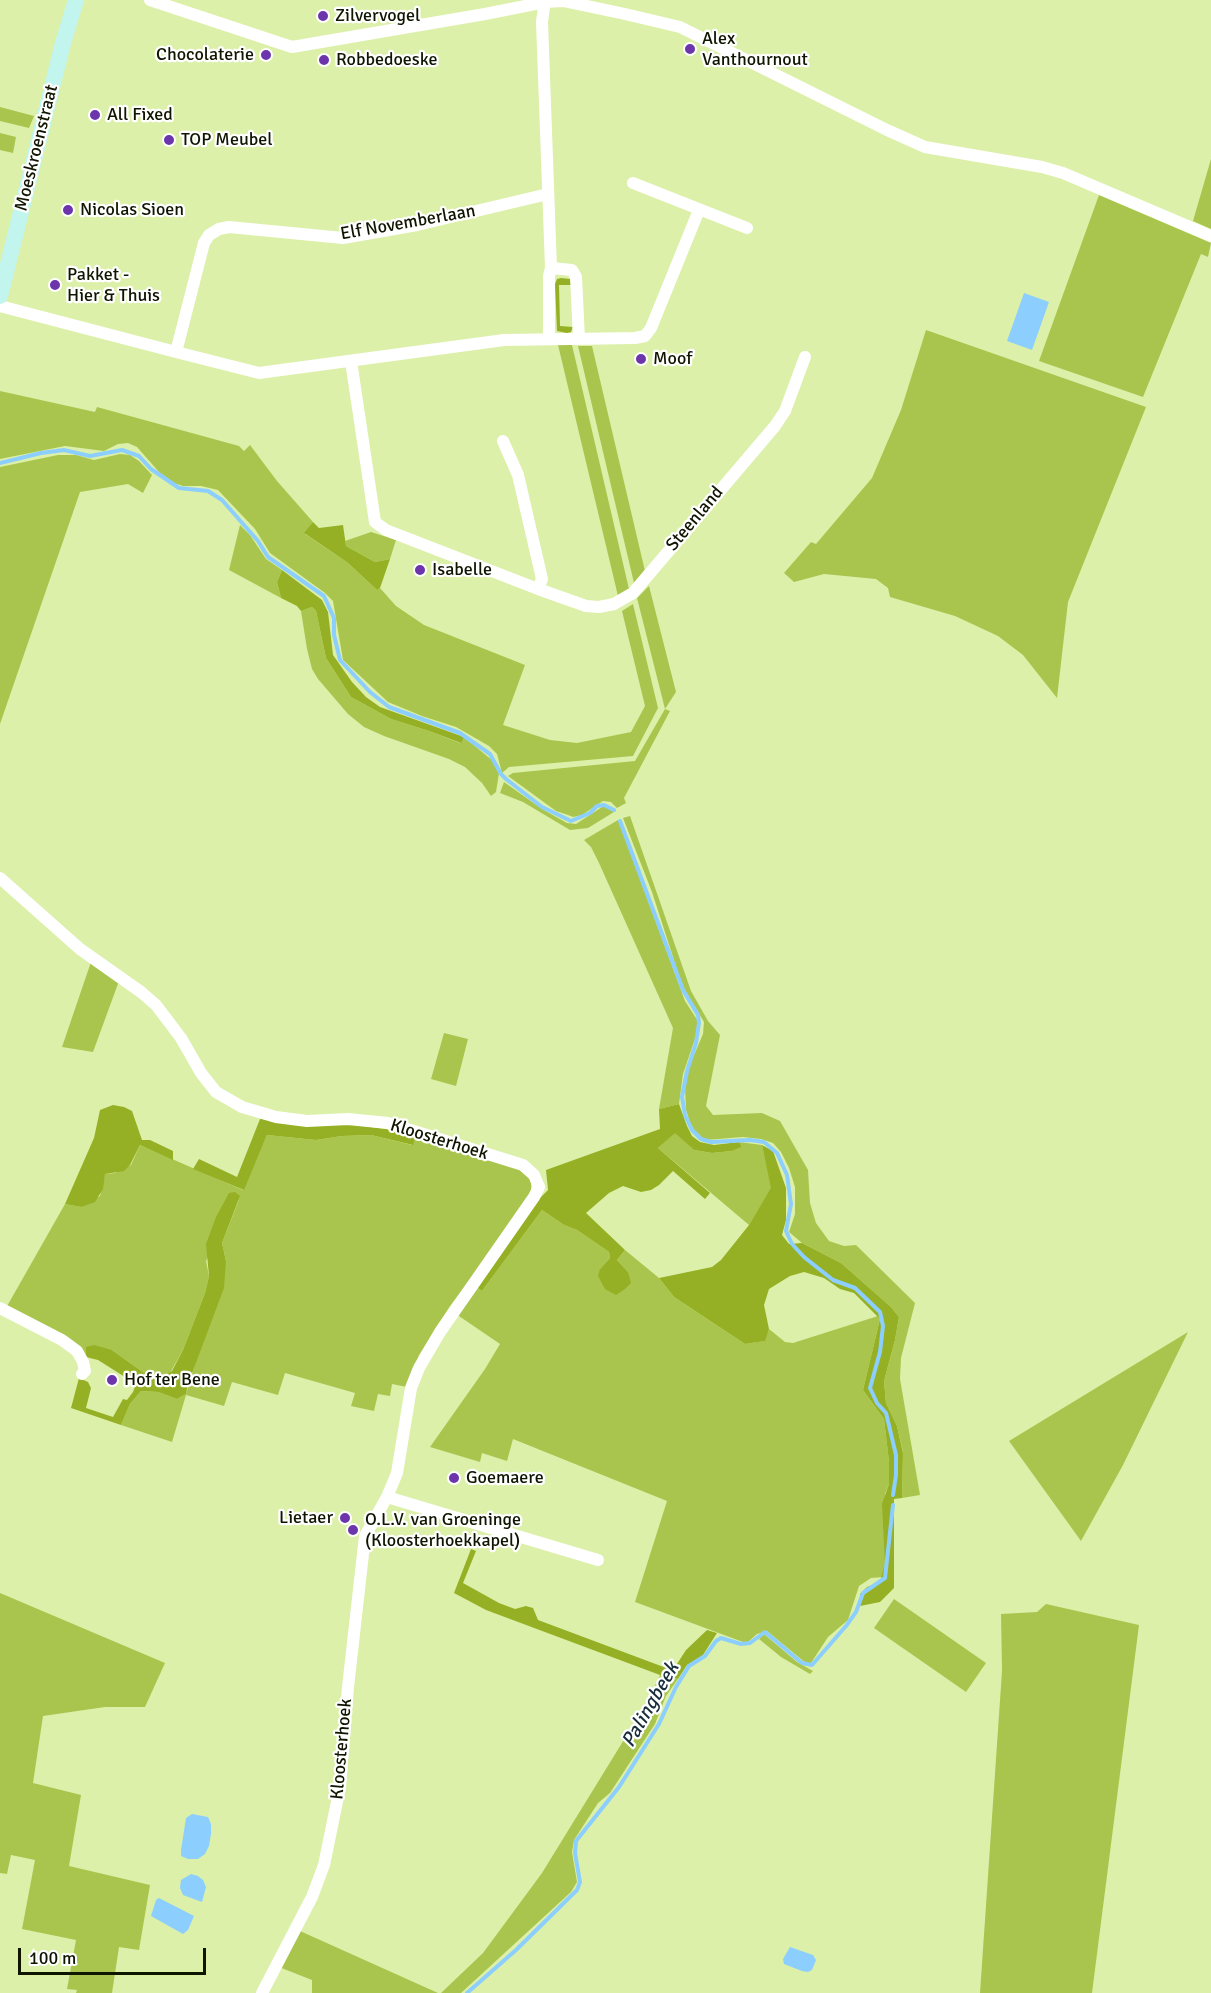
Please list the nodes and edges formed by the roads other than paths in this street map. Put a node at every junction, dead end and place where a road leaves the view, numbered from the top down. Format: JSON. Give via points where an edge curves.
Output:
{"nodes":[{"id":1,"x":76,"y":0,"type":"edge"},
{"id":2,"x":150,"y":0,"type":"edge"},
{"id":3,"x":545,"y":1,"type":"edge"},
{"id":4,"x":633,"y":183,"type":"dead end"},
{"id":5,"x":548,"y":194,"type":"junction"},
{"id":6,"x":699,"y":210,"type":"junction"},
{"id":7,"x":747,"y":228,"type":"dead end"},
{"id":8,"x":1211,"y":236,"type":"edge"},
{"id":9,"x":551,"y":268,"type":"junction"},
{"id":10,"x":0,"y":296,"type":"edge"},
{"id":11,"x":0,"y":306,"type":"edge"},
{"id":12,"x":549,"y":339,"type":"junction"},
{"id":13,"x":579,"y":339,"type":"junction"},
{"id":14,"x":176,"y":352,"type":"junction"},
{"id":15,"x":805,"y":357,"type":"dead end"},
{"id":16,"x":351,"y":361,"type":"junction"},
{"id":17,"x":503,"y":441,"type":"dead end"},
{"id":18,"x":538,"y":589,"type":"junction"},
{"id":19,"x":0,"y":879,"type":"edge"},
{"id":20,"x":0,"y":1308,"type":"edge"},
{"id":21,"x":82,"y":1374,"type":"dead end"},
{"id":22,"x":387,"y":1497,"type":"junction"},
{"id":23,"x":598,"y":1560,"type":"dead end"},
{"id":24,"x":262,"y":1993,"type":"edge"}],
"edges":[{"from":1,"to":10,"type":"main road","name":"Moeskroenstraat"},
{"from":2,"to":3,"type":"street","via":[[292,47]]},
{"from":3,"to":5,"type":"street","via":[[542,22]]},
{"from":3,"to":8,"type":"street","via":[[574,3],[680,27],[925,147],[1063,172]]},
{"from":4,"to":6,"type":"street"},
{"from":5,"to":9,"type":"street"},
{"from":5,"to":14,"type":"street","name":"Elf Novemberlaan","via":[[343,238],[230,227],[219,230],[204,243]]},
{"from":6,"to":7,"type":"street"},
{"from":6,"to":13,"type":"street","via":[[645,336]]},
{"from":9,"to":12,"type":"street"},
{"from":9,"to":13,"type":"street","via":[[572,270],[576,277]]},
{"from":11,"to":14,"type":"street"},
{"from":12,"to":13,"type":"street"},
{"from":12,"to":16,"type":"street","via":[[504,340]]},
{"from":14,"to":16,"type":"street","via":[[259,373]]},
{"from":15,"to":18,"type":"street","name":"Steenland","via":[[785,411],[775,426],[633,593],[599,608]]},
{"from":16,"to":18,"type":"street","name":"Steenland","via":[[375,522],[386,530]]},
{"from":17,"to":18,"type":"street","via":[[521,486],[542,579]]},
{"from":19,"to":22,"type":"street","name":"Kloosterhoek","via":[[80,949],[156,1005],[216,1092],[242,1107],[307,1121],[348,1119],[388,1123],[523,1165],[534,1175],[539,1187],[534,1197],[419,1368],[411,1388],[397,1473]]},
{"from":20,"to":21,"type":"street","via":[[77,1351],[85,1371]]},
{"from":22,"to":23,"type":"street"},
{"from":22,"to":24,"type":"street","name":"Kloosterhoek","via":[[365,1536],[340,1786],[324,1865],[312,1897]]}]}
